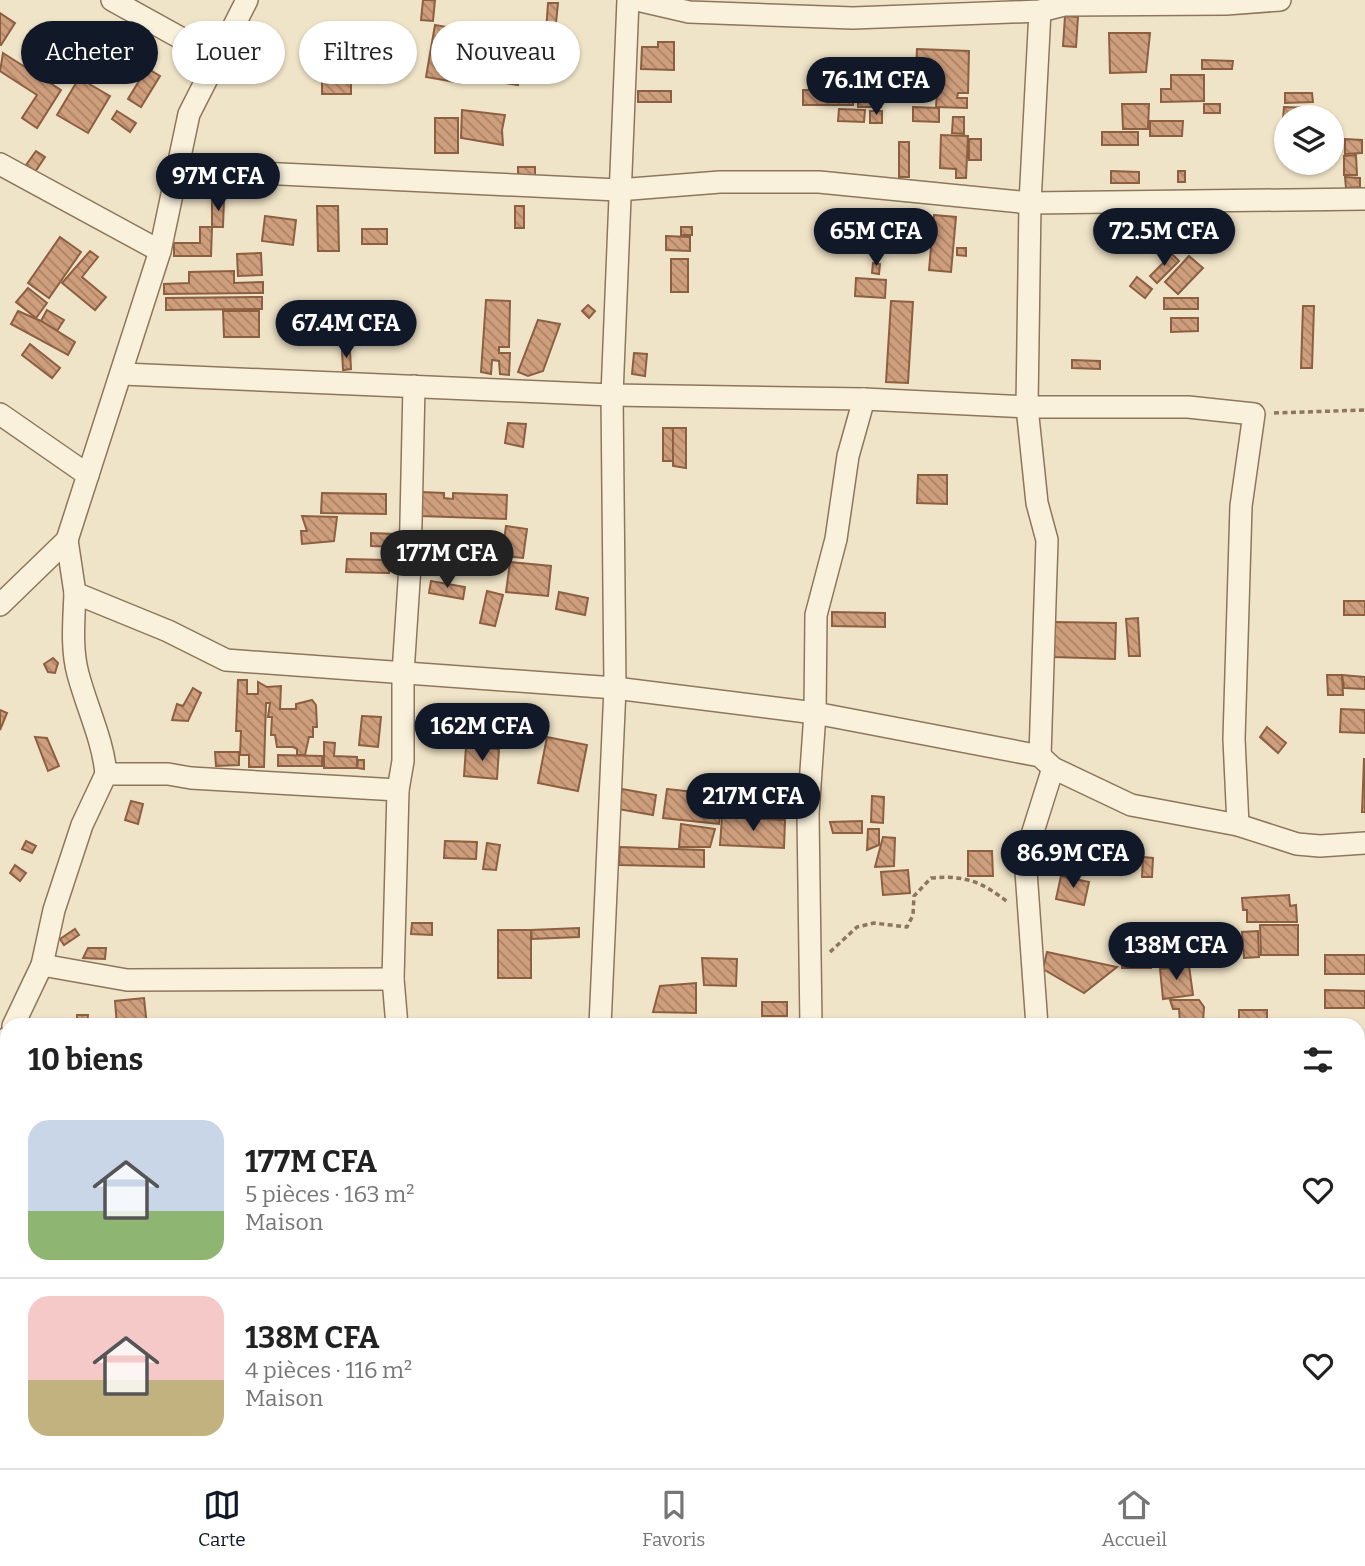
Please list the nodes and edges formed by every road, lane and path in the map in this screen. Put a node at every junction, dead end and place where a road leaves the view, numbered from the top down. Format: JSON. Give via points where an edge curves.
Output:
{"nodes":[{"id":1,"x":112,"y":0,"type":"edge"},
{"id":2,"x":247,"y":0,"type":"edge"},
{"id":3,"x":628,"y":0,"type":"edge"},
{"id":4,"x":637,"y":0,"type":"edge"},
{"id":5,"x":1280,"y":0,"type":"edge"},
{"id":6,"x":1064,"y":3,"type":"edge"},
{"id":7,"x":1040,"y":11,"type":"junction"},
{"id":8,"x":235,"y":21,"type":"edge"},
{"id":9,"x":172,"y":33,"type":"edge"},
{"id":10,"x":203,"y":84,"type":"edge"},
{"id":11,"x":0,"y":164,"type":"edge"},
{"id":12,"x":176,"y":169,"type":"junction"},
{"id":13,"x":618,"y":190,"type":"junction"},
{"id":14,"x":1365,"y":199,"type":"edge"},
{"id":15,"x":1030,"y":203,"type":"junction"},
{"id":16,"x":160,"y":251,"type":"junction"},
{"id":17,"x":123,"y":374,"type":"junction"},
{"id":18,"x":414,"y":386,"type":"junction"},
{"id":19,"x":612,"y":395,"type":"junction"},
{"id":20,"x":864,"y":399,"type":"junction"},
{"id":21,"x":1027,"y":407,"type":"junction"},
{"id":22,"x":1365,"y":410,"type":"edge"},
{"id":23,"x":0,"y":414,"type":"edge"},
{"id":24,"x":1254,"y":414,"type":"junction"},
{"id":25,"x":88,"y":475,"type":"junction"},
{"id":26,"x":67,"y":540,"type":"junction"},
{"id":27,"x":75,"y":593,"type":"junction"},
{"id":28,"x":0,"y":605,"type":"edge"},
{"id":29,"x":403,"y":673,"type":"junction"},
{"id":30,"x":615,"y":688,"type":"junction"},
{"id":31,"x":815,"y":713,"type":"junction"},
{"id":32,"x":1046,"y":762,"type":"junction"},
{"id":33,"x":106,"y":774,"type":"junction"},
{"id":34,"x":398,"y":790,"type":"junction"},
{"id":35,"x":1238,"y":825,"type":"junction"},
{"id":36,"x":1365,"y":843,"type":"edge"},
{"id":37,"x":1030,"y":929,"type":"junction"},
{"id":38,"x":42,"y":965,"type":"junction"},
{"id":39,"x":393,"y":979,"type":"junction"},
{"id":40,"x":811,"y":980,"type":"junction"},
{"id":41,"x":17,"y":1018,"type":"edge"},
{"id":42,"x":396,"y":1018,"type":"edge"},
{"id":43,"x":600,"y":1018,"type":"edge"},
{"id":44,"x":811,"y":1018,"type":"edge"},
{"id":45,"x":1036,"y":1018,"type":"edge"}],
"edges":[{"from":1,"to":9,"type":"street"},
{"from":2,"to":8,"type":"street"},
{"from":3,"to":13,"type":"street"},
{"from":4,"to":7,"type":"street","via":[[689,12],[853,18]]},
{"from":5,"to":6,"type":"street"},
{"from":6,"to":7,"type":"street"},
{"from":7,"to":15,"type":"street"},
{"from":10,"to":12,"type":"street","via":[[189,114]]},
{"from":11,"to":16,"type":"street"},
{"from":12,"to":13,"type":"street"},
{"from":12,"to":16,"type":"street"},
{"from":13,"to":15,"type":"street","via":[[720,182],[819,182]]},
{"from":13,"to":19,"type":"street"},
{"from":14,"to":15,"type":"street"},
{"from":15,"to":21,"type":"street"},
{"from":16,"to":17,"type":"street"},
{"from":17,"to":18,"type":"street"},
{"from":17,"to":25,"type":"street"},
{"from":18,"to":19,"type":"street"},
{"from":18,"to":29,"type":"street"},
{"from":19,"to":20,"type":"street"},
{"from":19,"to":30,"type":"street"},
{"from":20,"to":21,"type":"street"},
{"from":20,"to":31,"type":"street","via":[[816,615]]},
{"from":21,"to":24,"type":"street","via":[[1188,407]]},
{"from":21,"to":32,"type":"street","via":[[1037,503],[1046,540]]},
{"from":22,"to":24,"type":"path"},
{"from":23,"to":25,"type":"street"},
{"from":24,"to":35,"type":"street","via":[[1241,506],[1234,739]]},
{"from":25,"to":26,"type":"street"},
{"from":26,"to":27,"type":"street"},
{"from":26,"to":28,"type":"street"},
{"from":27,"to":29,"type":"street","via":[[226,660]]},
{"from":27,"to":33,"type":"street","via":[[77,671]]},
{"from":29,"to":30,"type":"street"},
{"from":29,"to":34,"type":"street","via":[[403,761]]},
{"from":30,"to":31,"type":"street"},
{"from":30,"to":43,"type":"street"},
{"from":31,"to":32,"type":"street"},
{"from":31,"to":40,"type":"street","via":[[808,814]]},
{"from":32,"to":35,"type":"street","via":[[1130,805]]},
{"from":32,"to":37,"type":"street","via":[[1026,858]]},
{"from":33,"to":34,"type":"street"},
{"from":33,"to":38,"type":"street","via":[[78,837]]},
{"from":34,"to":39,"type":"street"},
{"from":35,"to":36,"type":"street","via":[[1297,844]]},
{"from":37,"to":40,"type":"path","via":[[1009,903],[987,887],[957,876],[931,878],[914,896],[914,915],[907,927],[874,923],[857,927],[825,956]]},
{"from":37,"to":45,"type":"street"},
{"from":38,"to":39,"type":"street","via":[[127,980]]},
{"from":38,"to":41,"type":"street"},
{"from":39,"to":42,"type":"street"},
{"from":40,"to":44,"type":"street"}]}
